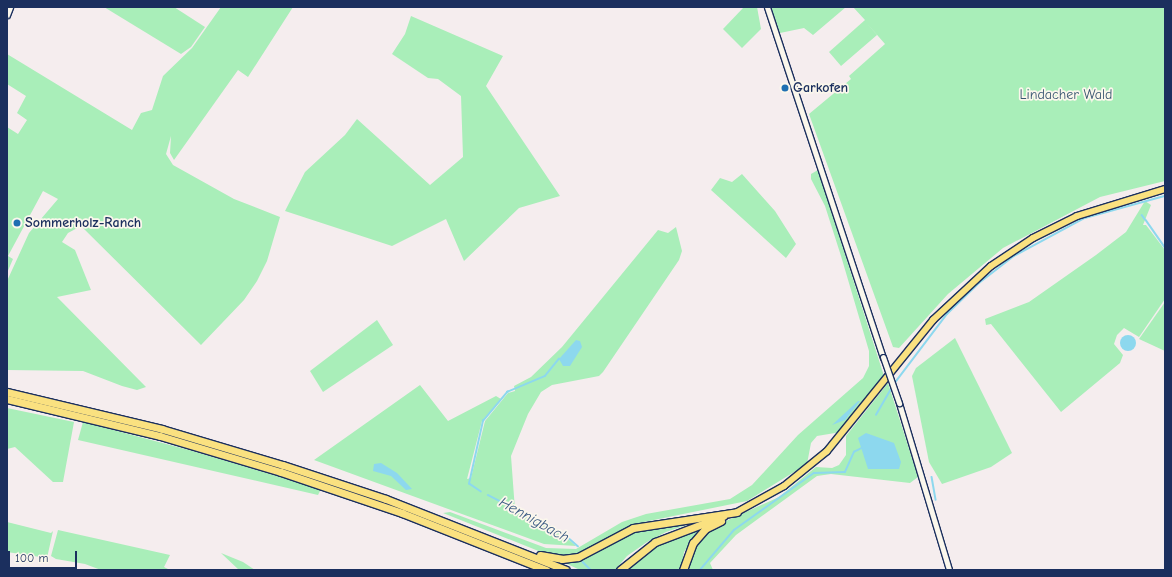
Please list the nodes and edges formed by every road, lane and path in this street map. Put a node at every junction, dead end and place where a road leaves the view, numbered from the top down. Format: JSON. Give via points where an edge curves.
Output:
{"nodes":[{"id":1,"x":10,"y":7,"type":"edge"},
{"id":2,"x":767,"y":7,"type":"edge"},
{"id":3,"x":7,"y":15,"type":"edge"},
{"id":4,"x":1165,"y":189,"type":"edge"},
{"id":5,"x":7,"y":392,"type":"edge"},
{"id":6,"x":7,"y":399,"type":"edge"},
{"id":7,"x":737,"y":512,"type":"junction"},
{"id":8,"x":521,"y":551,"type":"junction"},
{"id":9,"x":546,"y":570,"type":"edge"},
{"id":10,"x":566,"y":570,"type":"edge"},
{"id":11,"x":620,"y":570,"type":"edge"},
{"id":12,"x":683,"y":570,"type":"edge"},
{"id":13,"x":949,"y":570,"type":"edge"}],
"edges":[{"from":1,"to":3,"type":"street"},
{"from":2,"to":13,"type":"street","bridge":true,"via":[[899,403]]},
{"from":4,"to":7,"type":"highway","via":[[1077,216],[1023,244],[991,266],[933,320],[866,407],[827,451],[784,486]]},
{"from":5,"to":8,"type":"highway","via":[[162,429],[283,465],[386,499]]},
{"from":6,"to":9,"type":"highway","via":[[160,436],[281,472],[402,513]]},
{"from":7,"to":8,"type":"highway","via":[[633,528],[595,551],[571,559]]},
{"from":7,"to":11,"type":"highway","via":[[655,542]]},
{"from":7,"to":12,"type":"highway","via":[[699,535],[688,552]]},
{"from":8,"to":10,"type":"highway"}]}
